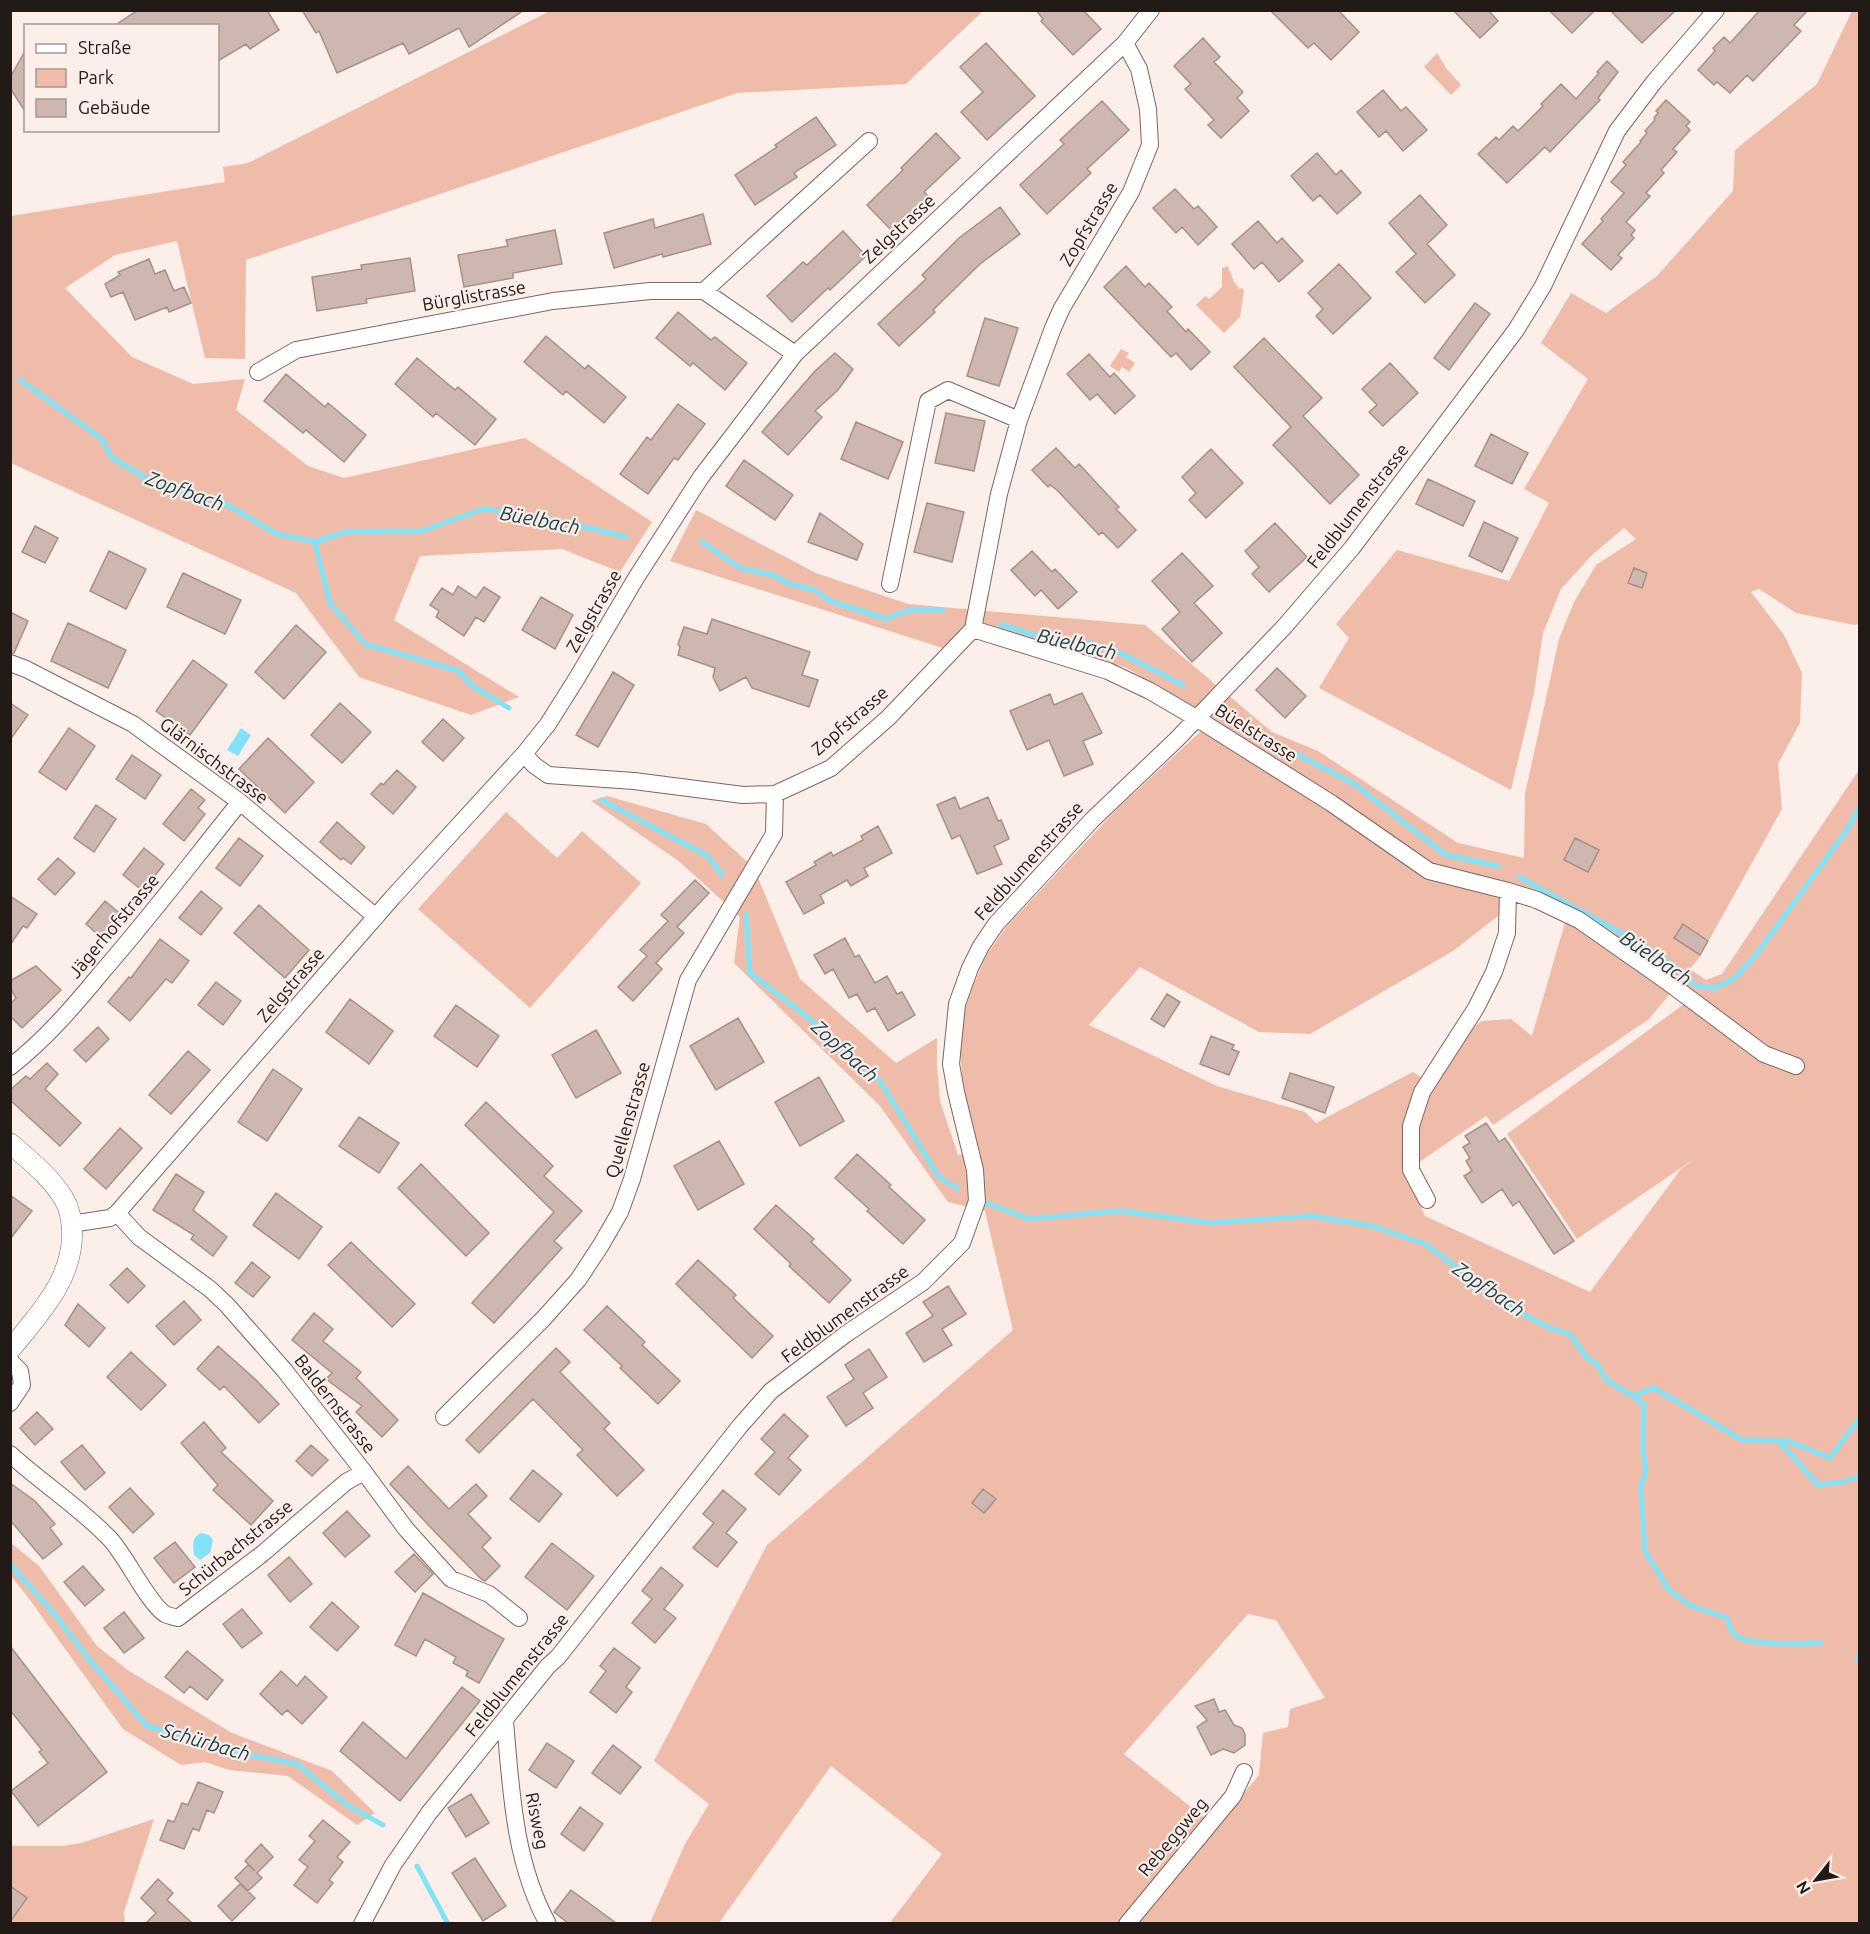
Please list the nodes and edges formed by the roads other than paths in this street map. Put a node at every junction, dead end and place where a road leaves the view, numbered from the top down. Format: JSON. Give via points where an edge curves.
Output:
{"nodes":[{"id":1,"x":1151,"y":10,"type":"edge"},
{"id":2,"x":1716,"y":10,"type":"edge"},
{"id":3,"x":1125,"y":43,"type":"junction"},
{"id":4,"x":869,"y":141,"type":"dead end"},
{"id":5,"x":704,"y":291,"type":"junction"},
{"id":6,"x":795,"y":354,"type":"junction"},
{"id":7,"x":258,"y":372,"type":"dead end"},
{"id":8,"x":1019,"y":420,"type":"junction"},
{"id":9,"x":890,"y":584,"type":"dead end"},
{"id":10,"x":973,"y":628,"type":"junction"},
{"id":11,"x":10,"y":663,"type":"edge"},
{"id":12,"x":1196,"y":718,"type":"junction"},
{"id":13,"x":524,"y":754,"type":"junction"},
{"id":14,"x":775,"y":794,"type":"junction"},
{"id":15,"x":240,"y":802,"type":"junction"},
{"id":16,"x":1508,"y":891,"type":"junction"},
{"id":17,"x":376,"y":917,"type":"junction"},
{"id":18,"x":1796,"y":1066,"type":"dead end"},
{"id":19,"x":10,"y":1068,"type":"edge"},
{"id":20,"x":10,"y":1143,"type":"edge"},
{"id":21,"x":1426,"y":1200,"type":"dead end"},
{"id":22,"x":117,"y":1214,"type":"junction"},
{"id":23,"x":71,"y":1224,"type":"junction"},
{"id":24,"x":10,"y":1350,"type":"edge"},
{"id":25,"x":10,"y":1361,"type":"edge"},
{"id":26,"x":10,"y":1403,"type":"edge"},
{"id":27,"x":444,"y":1417,"type":"dead end"},
{"id":28,"x":10,"y":1454,"type":"edge"},
{"id":29,"x":364,"y":1472,"type":"junction"},
{"id":30,"x":519,"y":1618,"type":"dead end"},
{"id":31,"x":505,"y":1721,"type":"junction"},
{"id":32,"x":1244,"y":1772,"type":"dead end"},
{"id":33,"x":362,"y":1923,"type":"edge"},
{"id":34,"x":548,"y":1923,"type":"edge"},
{"id":35,"x":1127,"y":1923,"type":"edge"}],
"edges":[{"from":1,"to":3,"type":"street","name":"Zelgstrasse"},
{"from":2,"to":12,"type":"street","name":"Feldblumenstrasse","via":[[1617,131],[1543,285],[1516,330],[1323,584]]},
{"from":3,"to":6,"type":"street","name":"Zelgstrasse"},
{"from":3,"to":8,"type":"street","name":"Zopfstrasse","via":[[1139,69],[1148,109],[1150,145],[1131,192],[1062,308]]},
{"from":4,"to":5,"type":"street"},
{"from":5,"to":6,"type":"street"},
{"from":5,"to":7,"type":"street","name":"Bürglistrasse","via":[[650,291],[553,301],[296,350]]},
{"from":6,"to":13,"type":"street","name":"Zelgstrasse","via":[[701,477],[548,724]]},
{"from":8,"to":9,"type":"street","via":[[948,390],[928,401]]},
{"from":8,"to":10,"type":"street","name":"Zopfstrasse","via":[[999,494]]},
{"from":10,"to":12,"type":"street","name":"Büelstrasse","via":[[1108,671]]},
{"from":10,"to":14,"type":"street","name":"Zopfstrasse","via":[[888,718],[831,768]]},
{"from":11,"to":15,"type":"street","name":"Glärnischstrasse","via":[[133,724]]},
{"from":12,"to":16,"type":"street","name":"Büelstrasse","via":[[1429,871]]},
{"from":12,"to":31,"type":"street","name":"Feldblumenstrasse","via":[[1092,820],[996,924],[970,968],[957,1004],[951,1064],[975,1170],[977,1202],[962,1243],[923,1282],[771,1391]]},
{"from":13,"to":14,"type":"street","name":"Zopfstrasse","via":[[548,775],[743,795]]},
{"from":13,"to":17,"type":"street","name":"Zelgstrasse"},
{"from":14,"to":27,"type":"street","name":"Quellenstrasse","via":[[774,834],[688,980],[620,1212],[578,1280]]},
{"from":15,"to":17,"type":"street","name":"Glärnischstrasse"},
{"from":15,"to":19,"type":"street","name":"Jägerhofstrasse","via":[[88,989]]},
{"from":16,"to":18,"type":"street","name":"Büelstrasse","via":[[1579,920],[1764,1054]]},
{"from":16,"to":21,"type":"street","via":[[1507,933],[1494,972],[1476,1008],[1422,1092],[1411,1126],[1411,1170]]},
{"from":17,"to":22,"type":"street","name":"Zelgstrasse"},
{"from":20,"to":23,"type":"street","via":[[57,1189]]},
{"from":22,"to":23,"type":"street"},
{"from":22,"to":29,"type":"street","name":"Baldernstrasse","via":[[139,1237],[227,1305]]},
{"from":23,"to":24,"type":"street","via":[[70,1252],[62,1281]]},
{"from":25,"to":26,"type":"street","via":[[20,1371],[22,1385]]},
{"from":28,"to":29,"type":"street","name":"Schürbachstrasse","via":[[111,1540],[158,1608],[178,1618],[262,1554],[346,1482]]},
{"from":29,"to":30,"type":"street","name":"Baldernstrasse","via":[[406,1529],[451,1579],[489,1594]]},
{"from":31,"to":33,"type":"street","name":"Feldblumenstrasse","via":[[429,1813],[393,1865]]},
{"from":31,"to":34,"type":"street","name":"Risweg","via":[[512,1811],[526,1869]]},
{"from":32,"to":35,"type":"street","name":"Rebeggweg","via":[[1233,1796]]}]}
